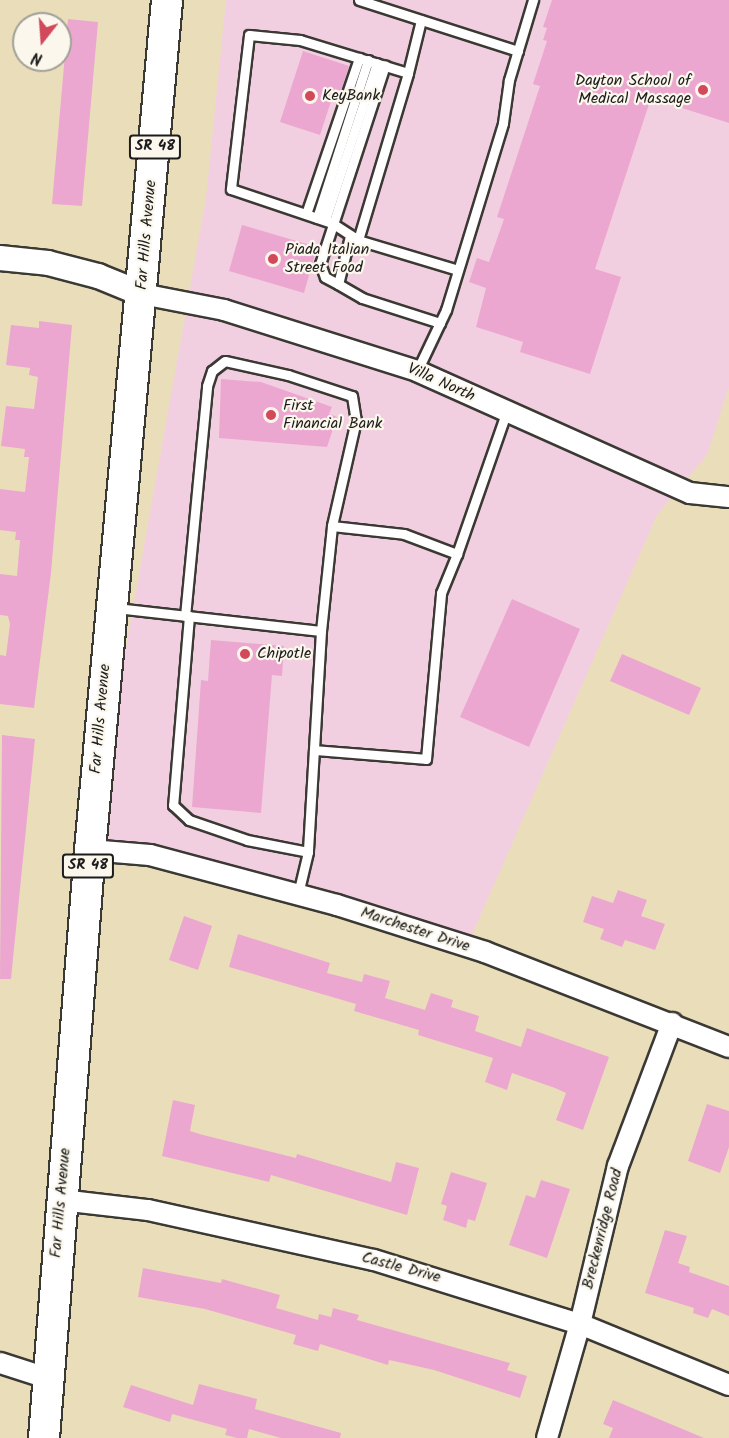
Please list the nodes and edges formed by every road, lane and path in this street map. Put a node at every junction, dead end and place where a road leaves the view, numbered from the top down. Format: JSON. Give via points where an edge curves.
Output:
{"nodes":[{"id":1,"x":167,"y":0,"type":"edge"},
{"id":2,"x":359,"y":0,"type":"edge"},
{"id":3,"x":533,"y":0,"type":"edge"},
{"id":4,"x":422,"y":20,"type":"junction"},
{"id":5,"x":518,"y":51,"type":"junction"},
{"id":6,"x":372,"y":62,"type":"junction"},
{"id":7,"x":408,"y":73,"type":"junction"},
{"id":8,"x":306,"y":214,"type":"junction"},
{"id":9,"x":325,"y":220,"type":"junction"},
{"id":10,"x":354,"y":238,"type":"junction"},
{"id":11,"x":0,"y":258,"type":"edge"},
{"id":12,"x":458,"y":270,"type":"junction"},
{"id":13,"x":338,"y":284,"type":"junction"},
{"id":14,"x":142,"y":294,"type":"junction"},
{"id":15,"x":440,"y":323,"type":"junction"},
{"id":16,"x":417,"y":371,"type":"junction"},
{"id":17,"x":506,"y":413,"type":"junction"},
{"id":18,"x":729,"y":497,"type":"edge"},
{"id":19,"x":332,"y":526,"type":"junction"},
{"id":20,"x":457,"y":554,"type":"junction"},
{"id":21,"x":111,"y":607,"type":"junction"},
{"id":22,"x":187,"y":616,"type":"junction"},
{"id":23,"x":321,"y":631,"type":"junction"},
{"id":24,"x":314,"y":750,"type":"junction"},
{"id":25,"x":90,"y":850,"type":"junction"},
{"id":26,"x":308,"y":852,"type":"junction"},
{"id":27,"x":298,"y":894,"type":"junction"},
{"id":28,"x":672,"y":1023,"type":"junction"},
{"id":29,"x":729,"y":1047,"type":"edge"},
{"id":30,"x":61,"y":1200,"type":"junction"},
{"id":31,"x":580,"y":1324,"type":"junction"},
{"id":32,"x":0,"y":1363,"type":"edge"},
{"id":33,"x":47,"y":1378,"type":"junction"},
{"id":34,"x":729,"y":1385,"type":"edge"},
{"id":35,"x":44,"y":1438,"type":"edge"},
{"id":36,"x":547,"y":1438,"type":"edge"}],
"edges":[{"from":1,"to":14,"type":"main road","name":"Far Hills Avenue","number":"SR 48"},
{"from":2,"to":4,"type":"lane"},
{"from":3,"to":5,"type":"lane"},
{"from":4,"to":5,"type":"lane"},
{"from":4,"to":7,"type":"lane"},
{"from":5,"to":12,"type":"lane","via":[[503,123]]},
{"from":6,"to":7,"type":"lane"},
{"from":6,"to":8,"type":"lane"},
{"from":6,"to":8,"type":"lane","via":[[300,40],[249,35],[231,189]]},
{"from":6,"to":9,"type":"lane"},
{"from":6,"to":9,"type":"lane"},
{"from":7,"to":10,"type":"lane"},
{"from":8,"to":9,"type":"lane"},
{"from":9,"to":10,"type":"lane"},
{"from":9,"to":13,"type":"lane","via":[[320,264],[325,277]]},
{"from":10,"to":12,"type":"lane"},
{"from":10,"to":13,"type":"lane"},
{"from":11,"to":14,"type":"street","via":[[48,263],[98,276]]},
{"from":12,"to":15,"type":"lane"},
{"from":13,"to":15,"type":"lane","via":[[362,298]]},
{"from":14,"to":16,"type":"street","name":"Villa North","via":[[224,310]]},
{"from":14,"to":21,"type":"main road","name":"Far Hills Avenue","number":"SR 48"},
{"from":15,"to":16,"type":"lane"},
{"from":16,"to":17,"type":"street","name":"Villa North"},
{"from":17,"to":18,"type":"street","name":"Villa North","via":[[601,451],[690,493]]},
{"from":17,"to":20,"type":"lane"},
{"from":19,"to":20,"type":"lane","via":[[404,534]]},
{"from":19,"to":22,"type":"lane","via":[[356,420],[352,396],[288,375],[225,361],[212,371],[207,386]]},
{"from":19,"to":23,"type":"lane"},
{"from":20,"to":24,"type":"lane","via":[[441,593],[426,759]]},
{"from":21,"to":22,"type":"lane"},
{"from":21,"to":25,"type":"main road","name":"Far Hills Avenue","number":"SR 48"},
{"from":22,"to":23,"type":"lane"},
{"from":22,"to":26,"type":"lane","via":[[173,805],[189,820],[247,840]]},
{"from":23,"to":24,"type":"lane"},
{"from":24,"to":26,"type":"lane"},
{"from":25,"to":27,"type":"street","name":"Marchester Drive","via":[[150,855]]},
{"from":25,"to":30,"type":"main road","name":"Far Hills Avenue","number":"SR 48"},
{"from":26,"to":27,"type":"lane"},
{"from":27,"to":28,"type":"street","name":"Marchester Drive","via":[[485,952]]},
{"from":28,"to":29,"type":"street","name":"Marchester Drive"},
{"from":28,"to":31,"type":"street","name":"Breckenridge Road","via":[[618,1166]]},
{"from":30,"to":31,"type":"street","name":"Castle Drive","via":[[148,1210],[307,1244],[489,1293]]},
{"from":30,"to":33,"type":"main road","name":"Far Hills Avenue","number":"SR 48"},
{"from":31,"to":34,"type":"street","name":"Castle Drive"},
{"from":31,"to":36,"type":"street","name":"Breckenridge Road"},
{"from":32,"to":33,"type":"street"},
{"from":33,"to":35,"type":"main road","name":"Far Hills Avenue","number":"SR 48"}]}
